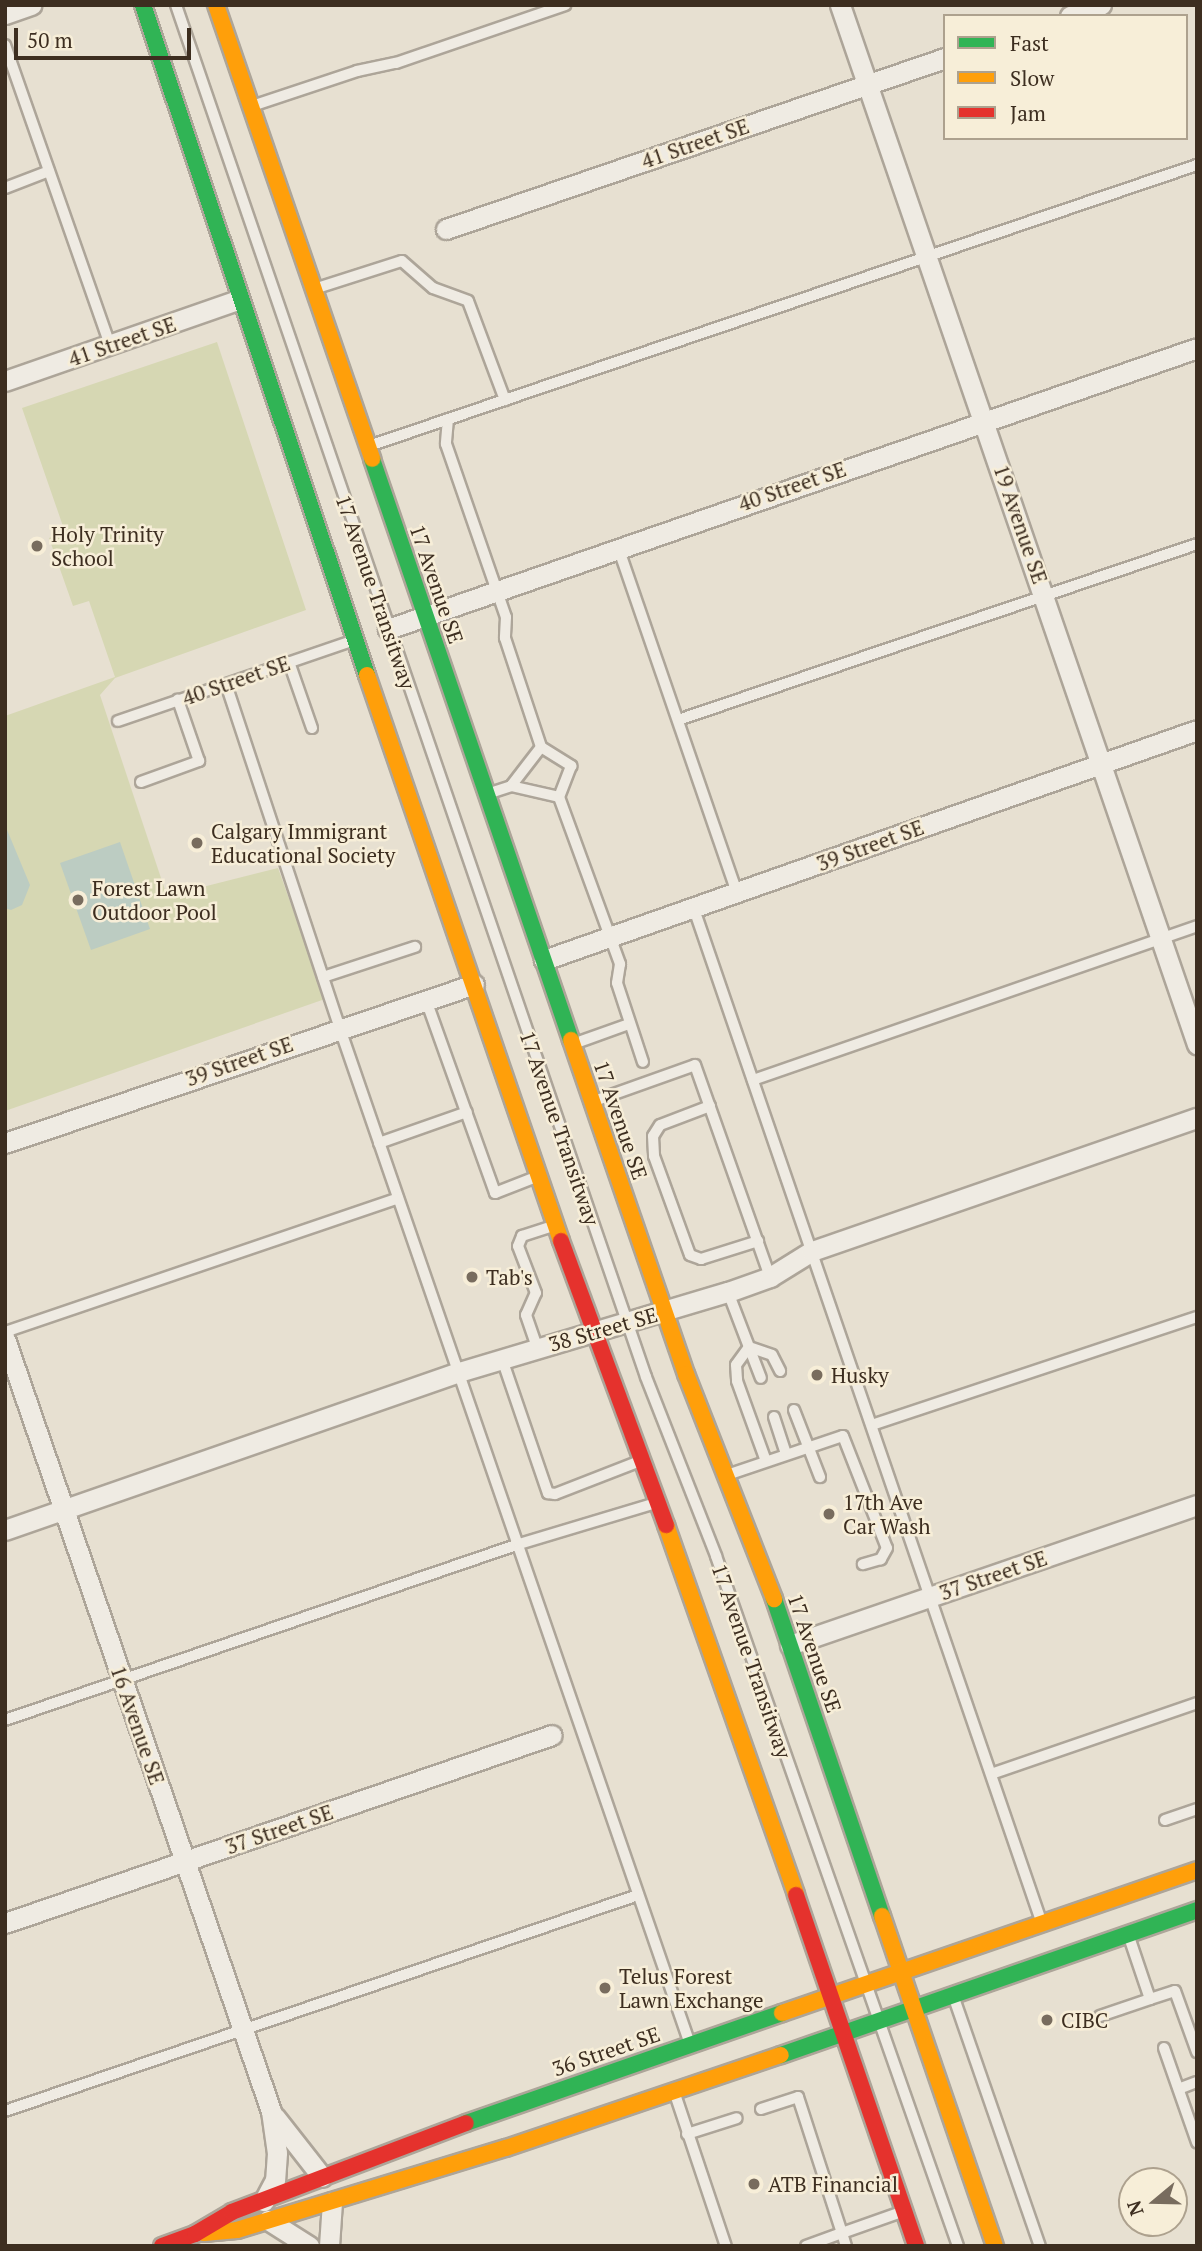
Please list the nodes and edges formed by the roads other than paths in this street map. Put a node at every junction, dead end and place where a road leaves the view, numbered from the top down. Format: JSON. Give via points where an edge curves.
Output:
{"nodes":[{"id":1,"x":31,"y":5,"type":"edge"},
{"id":2,"x":143,"y":5,"type":"edge"},
{"id":3,"x":176,"y":5,"type":"edge"},
{"id":4,"x":216,"y":5,"type":"edge"},
{"id":5,"x":565,"y":5,"type":"edge"},
{"id":6,"x":841,"y":5,"type":"edge"},
{"id":7,"x":1101,"y":5,"type":"edge"},
{"id":8,"x":5,"y":14,"type":"edge"},
{"id":9,"x":1076,"y":14,"type":"edge"},
{"id":10,"x":5,"y":45,"type":"edge"},
{"id":11,"x":943,"y":59,"type":"edge"},
{"id":12,"x":868,"y":84,"type":"junction"},
{"id":13,"x":250,"y":107,"type":"junction"},
{"id":14,"x":1197,"y":165,"type":"edge"},
{"id":15,"x":50,"y":171,"type":"junction"},
{"id":16,"x":5,"y":188,"type":"edge"},
{"id":17,"x":446,"y":229,"type":"dead end"},
{"id":18,"x":929,"y":258,"type":"junction"},
{"id":19,"x":313,"y":289,"type":"junction"},
{"id":20,"x":238,"y":300,"type":"junction"},
{"id":21,"x":110,"y":345,"type":"junction"},
{"id":22,"x":1197,"y":348,"type":"edge"},
{"id":23,"x":5,"y":381,"type":"edge"},
{"id":24,"x":505,"y":400,"type":"junction"},
{"id":25,"x":985,"y":418,"type":"junction"},
{"id":26,"x":448,"y":419,"type":"junction"},
{"id":27,"x":368,"y":447,"type":"junction"},
{"id":28,"x":1197,"y":544,"type":"edge"},
{"id":29,"x":618,"y":547,"type":"junction"},
{"id":30,"x":497,"y":591,"type":"junction"},
{"id":31,"x":1045,"y":596,"type":"junction"},
{"id":32,"x":425,"y":616,"type":"junction"},
{"id":33,"x":388,"y":629,"type":"junction"},
{"id":34,"x":355,"y":640,"type":"junction"},
{"id":35,"x":289,"y":662,"type":"junction"},
{"id":36,"x":226,"y":684,"type":"junction"},
{"id":37,"x":178,"y":700,"type":"junction"},
{"id":38,"x":678,"y":720,"type":"junction"},
{"id":39,"x":118,"y":721,"type":"dead end"},
{"id":40,"x":312,"y":728,"type":"dead end"},
{"id":41,"x":1197,"y":730,"type":"edge"},
{"id":42,"x":541,"y":747,"type":"junction"},
{"id":43,"x":1101,"y":762,"type":"junction"},
{"id":44,"x":141,"y":782,"type":"dead end"},
{"id":45,"x":511,"y":786,"type":"junction"},
{"id":46,"x":486,"y":794,"type":"junction"},
{"id":47,"x":559,"y":797,"type":"junction"},
{"id":48,"x":737,"y":893,"type":"junction"},
{"id":49,"x":694,"y":909,"type":"junction"},
{"id":50,"x":1197,"y":926,"type":"edge"},
{"id":51,"x":610,"y":937,"type":"junction"},
{"id":52,"x":1161,"y":939,"type":"junction"},
{"id":53,"x":415,"y":947,"type":"dead end"},
{"id":54,"x":544,"y":960,"type":"junction"},
{"id":55,"x":323,"y":977,"type":"junction"},
{"id":56,"x":474,"y":984,"type":"junction"},
{"id":57,"x":426,"y":1000,"type":"junction"},
{"id":58,"x":629,"y":1024,"type":"junction"},
{"id":59,"x":339,"y":1027,"type":"junction"},
{"id":60,"x":573,"y":1044,"type":"junction"},
{"id":61,"x":1197,"y":1044,"type":"edge"},
{"id":62,"x":643,"y":1062,"type":"dead end"},
{"id":63,"x":753,"y":1080,"type":"junction"},
{"id":64,"x":593,"y":1101,"type":"junction"},
{"id":65,"x":710,"y":1106,"type":"junction"},
{"id":66,"x":467,"y":1112,"type":"junction"},
{"id":67,"x":1197,"y":1118,"type":"edge"},
{"id":68,"x":5,"y":1143,"type":"edge"},
{"id":69,"x":379,"y":1143,"type":"junction"},
{"id":70,"x":539,"y":1176,"type":"junction"},
{"id":71,"x":398,"y":1198,"type":"junction"},
{"id":72,"x":555,"y":1225,"type":"junction"},
{"id":73,"x":758,"y":1241,"type":"junction"},
{"id":74,"x":812,"y":1251,"type":"junction"},
{"id":75,"x":771,"y":1277,"type":"junction"},
{"id":76,"x":728,"y":1292,"type":"junction"},
{"id":77,"x":664,"y":1311,"type":"junction"},
{"id":78,"x":1197,"y":1317,"type":"edge"},
{"id":79,"x":627,"y":1321,"type":"junction"},
{"id":80,"x":593,"y":1330,"type":"junction"},
{"id":81,"x":5,"y":1332,"type":"edge"},
{"id":82,"x":5,"y":1339,"type":"edge"},
{"id":83,"x":537,"y":1347,"type":"junction"},
{"id":84,"x":749,"y":1347,"type":"junction"},
{"id":85,"x":502,"y":1359,"type":"junction"},
{"id":86,"x":780,"y":1371,"type":"dead end"},
{"id":87,"x":459,"y":1372,"type":"junction"},
{"id":88,"x":761,"y":1378,"type":"dead end"},
{"id":89,"x":794,"y":1410,"type":"dead end"},
{"id":90,"x":774,"y":1416,"type":"dead end"},
{"id":91,"x":872,"y":1425,"type":"junction"},
{"id":92,"x":809,"y":1446,"type":"junction"},
{"id":93,"x":786,"y":1454,"type":"junction"},
{"id":94,"x":640,"y":1461,"type":"junction"},
{"id":95,"x":766,"y":1461,"type":"junction"},
{"id":96,"x":727,"y":1475,"type":"junction"},
{"id":97,"x":820,"y":1477,"type":"dead end"},
{"id":98,"x":657,"y":1503,"type":"junction"},
{"id":99,"x":1197,"y":1505,"type":"edge"},
{"id":100,"x":64,"y":1510,"type":"junction"},
{"id":101,"x":5,"y":1530,"type":"edge"},
{"id":102,"x":519,"y":1544,"type":"junction"},
{"id":103,"x":863,"y":1564,"type":"dead end"},
{"id":104,"x":931,"y":1596,"type":"junction"},
{"id":105,"x":790,"y":1645,"type":"junction"},
{"id":106,"x":123,"y":1681,"type":"junction"},
{"id":107,"x":1197,"y":1703,"type":"edge"},
{"id":108,"x":5,"y":1720,"type":"edge"},
{"id":109,"x":552,"y":1735,"type":"dead end"},
{"id":110,"x":994,"y":1773,"type":"junction"},
{"id":111,"x":1197,"y":1809,"type":"edge"},
{"id":112,"x":1164,"y":1820,"type":"dead end"},
{"id":113,"x":185,"y":1861,"type":"junction"},
{"id":114,"x":1197,"y":1870,"type":"edge"},
{"id":115,"x":638,"y":1895,"type":"junction"},
{"id":116,"x":1197,"y":1910,"type":"edge"},
{"id":117,"x":5,"y":1923,"type":"edge"},
{"id":118,"x":1042,"y":1923,"type":"junction"},
{"id":119,"x":1129,"y":1936,"type":"junction"},
{"id":120,"x":900,"y":1971,"type":"junction"},
{"id":121,"x":866,"y":1984,"type":"junction"},
{"id":122,"x":830,"y":1996,"type":"junction"},
{"id":123,"x":954,"y":1997,"type":"junction"},
{"id":124,"x":1150,"y":1999,"type":"junction"},
{"id":125,"x":914,"y":2011,"type":"junction"},
{"id":126,"x":1100,"y":2016,"type":"dead end"},
{"id":127,"x":880,"y":2022,"type":"junction"},
{"id":128,"x":243,"y":2030,"type":"junction"},
{"id":129,"x":843,"y":2033,"type":"junction"},
{"id":130,"x":691,"y":2044,"type":"junction"},
{"id":131,"x":1164,"y":2048,"type":"dead end"},
{"id":132,"x":1197,"y":2052,"type":"edge"},
{"id":133,"x":1197,"y":2082,"type":"edge"},
{"id":134,"x":1181,"y":2088,"type":"junction"},
{"id":135,"x":674,"y":2092,"type":"junction"},
{"id":136,"x":761,"y":2109,"type":"dead end"},
{"id":137,"x":5,"y":2111,"type":"edge"},
{"id":138,"x":271,"y":2111,"type":"junction"},
{"id":139,"x":737,"y":2118,"type":"dead end"},
{"id":140,"x":687,"y":2134,"type":"junction"},
{"id":141,"x":1197,"y":2142,"type":"edge"},
{"id":142,"x":323,"y":2177,"type":"junction"},
{"id":143,"x":332,"y":2202,"type":"junction"},
{"id":144,"x":266,"y":2210,"type":"junction"},
{"id":145,"x":904,"y":2211,"type":"junction"},
{"id":146,"x":842,"y":2233,"type":"junction"},
{"id":147,"x":162,"y":2246,"type":"edge"},
{"id":148,"x":309,"y":2246,"type":"edge"},
{"id":149,"x":329,"y":2246,"type":"edge"},
{"id":150,"x":726,"y":2246,"type":"edge"},
{"id":151,"x":806,"y":2246,"type":"edge"},
{"id":152,"x":846,"y":2246,"type":"edge"},
{"id":153,"x":916,"y":2246,"type":"edge"},
{"id":154,"x":958,"y":2246,"type":"edge"},
{"id":155,"x":995,"y":2246,"type":"edge"},
{"id":156,"x":1040,"y":2246,"type":"edge"}],
"edges":[{"from":1,"to":8,"type":"street"},
{"from":2,"to":20,"type":"main road"},
{"from":3,"to":33,"type":"lane","name":"17 Avenue Transitway"},
{"from":4,"to":13,"type":"main road","name":"17 Avenue SE"},
{"from":5,"to":13,"type":"lane"},
{"from":6,"to":12,"type":"street","name":"19 Avenue SE"},
{"from":7,"to":9,"type":"street"},
{"from":10,"to":15,"type":"lane"},
{"from":11,"to":12,"type":"street","name":"41 Street SE"},
{"from":12,"to":17,"type":"street","name":"41 Street SE"},
{"from":12,"to":18,"type":"street","name":"19 Avenue SE"},
{"from":13,"to":19,"type":"main road","name":"17 Avenue SE"},
{"from":14,"to":18,"type":"lane"},
{"from":15,"to":16,"type":"lane"},
{"from":15,"to":21,"type":"lane"},
{"from":18,"to":24,"type":"lane"},
{"from":18,"to":25,"type":"street","name":"19 Avenue SE"},
{"from":19,"to":24,"type":"lane","via":[[402,261],[433,288],[468,300]]},
{"from":19,"to":27,"type":"main road","name":"17 Avenue SE"},
{"from":20,"to":21,"type":"street","name":"41 Street SE"},
{"from":20,"to":34,"type":"main road"},
{"from":21,"to":23,"type":"street","name":"41 Street SE"},
{"from":22,"to":25,"type":"street","name":"40 Street SE"},
{"from":24,"to":26,"type":"lane"},
{"from":25,"to":29,"type":"street","name":"40 Street SE"},
{"from":25,"to":31,"type":"street","name":"19 Avenue SE"},
{"from":26,"to":27,"type":"lane"},
{"from":26,"to":30,"type":"lane","via":[[446,444]]},
{"from":27,"to":32,"type":"main road","name":"17 Avenue SE"},
{"from":28,"to":31,"type":"lane"},
{"from":29,"to":30,"type":"street","name":"40 Street SE"},
{"from":29,"to":38,"type":"lane"},
{"from":30,"to":32,"type":"street","name":"40 Street SE"},
{"from":30,"to":42,"type":"lane","via":[[506,617],[505,638]]},
{"from":31,"to":38,"type":"lane"},
{"from":31,"to":43,"type":"street","name":"19 Avenue SE"},
{"from":32,"to":33,"type":"street","name":"40 Street SE"},
{"from":32,"to":46,"type":"main road","name":"17 Avenue SE"},
{"from":33,"to":79,"type":"lane","name":"17 Avenue Transitway"},
{"from":34,"to":35,"type":"lane","name":"40 Street SE"},
{"from":34,"to":56,"type":"main road"},
{"from":35,"to":36,"type":"lane","name":"40 Street SE"},
{"from":35,"to":40,"type":"lane"},
{"from":36,"to":37,"type":"lane","name":"40 Street SE"},
{"from":36,"to":55,"type":"lane"},
{"from":37,"to":39,"type":"lane","name":"40 Street SE"},
{"from":37,"to":44,"type":"lane","via":[[198,761]]},
{"from":38,"to":48,"type":"lane"},
{"from":41,"to":43,"type":"street","name":"39 Street SE"},
{"from":42,"to":45,"type":"lane"},
{"from":42,"to":47,"type":"lane","via":[[571,766]]},
{"from":43,"to":48,"type":"street","name":"39 Street SE"},
{"from":43,"to":52,"type":"street","name":"19 Avenue SE"},
{"from":45,"to":46,"type":"lane"},
{"from":45,"to":47,"type":"lane"},
{"from":46,"to":54,"type":"main road","name":"17 Avenue SE"},
{"from":47,"to":51,"type":"lane"},
{"from":48,"to":49,"type":"street","name":"39 Street SE"},
{"from":49,"to":51,"type":"street","name":"39 Street SE"},
{"from":49,"to":63,"type":"lane"},
{"from":50,"to":52,"type":"lane"},
{"from":51,"to":54,"type":"street","name":"39 Street SE"},
{"from":51,"to":58,"type":"lane","via":[[620,964],[617,983]]},
{"from":52,"to":61,"type":"street","name":"19 Avenue SE"},
{"from":52,"to":63,"type":"lane"},
{"from":53,"to":55,"type":"lane"},
{"from":54,"to":60,"type":"main road","name":"17 Avenue SE"},
{"from":55,"to":59,"type":"lane"},
{"from":56,"to":57,"type":"street","name":"39 Street SE"},
{"from":56,"to":70,"type":"main road"},
{"from":57,"to":59,"type":"street","name":"39 Street SE"},
{"from":57,"to":66,"type":"lane"},
{"from":58,"to":60,"type":"lane"},
{"from":58,"to":62,"type":"lane"},
{"from":59,"to":68,"type":"street","name":"39 Street SE"},
{"from":59,"to":69,"type":"lane"},
{"from":60,"to":64,"type":"main road","name":"17 Avenue SE"},
{"from":63,"to":74,"type":"lane"},
{"from":64,"to":65,"type":"lane","via":[[695,1065]]},
{"from":64,"to":77,"type":"main road","name":"17 Avenue SE"},
{"from":65,"to":73,"type":"lane"},
{"from":65,"to":73,"type":"lane","via":[[660,1125],[653,1136],[653,1156],[690,1255],[701,1259]]},
{"from":66,"to":69,"type":"lane"},
{"from":66,"to":70,"type":"lane","via":[[495,1193]]},
{"from":67,"to":74,"type":"street","name":"38 Street SE"},
{"from":69,"to":71,"type":"lane"},
{"from":70,"to":72,"type":"main road"},
{"from":71,"to":81,"type":"lane"},
{"from":71,"to":87,"type":"lane"},
{"from":72,"to":80,"type":"main road"},
{"from":72,"to":83,"type":"lane","via":[[522,1236],[518,1246],[536,1293],[526,1315]]},
{"from":73,"to":75,"type":"lane"},
{"from":74,"to":75,"type":"street","name":"38 Street SE"},
{"from":74,"to":91,"type":"lane"},
{"from":75,"to":76,"type":"street","name":"38 Street SE"},
{"from":76,"to":77,"type":"street","name":"38 Street SE"},
{"from":76,"to":84,"type":"lane"},
{"from":77,"to":79,"type":"street","name":"38 Street SE"},
{"from":77,"to":96,"type":"main road","name":"17 Avenue SE"},
{"from":78,"to":91,"type":"lane"},
{"from":79,"to":80,"type":"street","name":"38 Street SE"},
{"from":79,"to":121,"type":"lane","name":"17 Avenue Transitway","via":[[716,1556]]},
{"from":80,"to":83,"type":"street","name":"38 Street SE"},
{"from":80,"to":94,"type":"main road"},
{"from":82,"to":100,"type":"street","name":"16 Avenue SE"},
{"from":83,"to":85,"type":"street","name":"38 Street SE"},
{"from":84,"to":86,"type":"lane","via":[[772,1355]]},
{"from":84,"to":88,"type":"lane"},
{"from":84,"to":95,"type":"lane","via":[[736,1365],[737,1381]]},
{"from":85,"to":87,"type":"street","name":"38 Street SE"},
{"from":85,"to":94,"type":"lane","via":[[548,1493]]},
{"from":87,"to":100,"type":"street","name":"38 Street SE"},
{"from":87,"to":102,"type":"lane"},
{"from":89,"to":92,"type":"lane"},
{"from":90,"to":93,"type":"lane"},
{"from":91,"to":104,"type":"lane"},
{"from":92,"to":93,"type":"lane"},
{"from":92,"to":97,"type":"lane"},
{"from":92,"to":103,"type":"lane","via":[[843,1436],[849,1444],[887,1548],[881,1559]]},
{"from":93,"to":95,"type":"lane"},
{"from":94,"to":98,"type":"main road"},
{"from":95,"to":96,"type":"lane"},
{"from":96,"to":105,"type":"main road","name":"17 Avenue SE"},
{"from":98,"to":102,"type":"lane"},
{"from":98,"to":122,"type":"main road","via":[[717,1663]]},
{"from":99,"to":104,"type":"street","name":"37 Street SE"},
{"from":100,"to":101,"type":"street","name":"38 Street SE"},
{"from":100,"to":106,"type":"street","name":"16 Avenue SE"},
{"from":102,"to":106,"type":"lane"},
{"from":102,"to":115,"type":"lane"},
{"from":104,"to":105,"type":"street","name":"37 Street SE"},
{"from":104,"to":110,"type":"lane"},
{"from":105,"to":120,"type":"main road","name":"17 Avenue SE"},
{"from":106,"to":108,"type":"lane"},
{"from":106,"to":113,"type":"street","name":"16 Avenue SE"},
{"from":107,"to":110,"type":"lane"},
{"from":109,"to":113,"type":"street","name":"37 Street SE"},
{"from":110,"to":118,"type":"lane"},
{"from":111,"to":112,"type":"lane"},
{"from":113,"to":117,"type":"street","name":"37 Street SE"},
{"from":113,"to":128,"type":"street","name":"16 Avenue SE"},
{"from":114,"to":118,"type":"main road","name":"36 Street SE"},
{"from":115,"to":128,"type":"lane"},
{"from":115,"to":130,"type":"lane"},
{"from":116,"to":119,"type":"main road","name":"36 Street SE"},
{"from":118,"to":120,"type":"main road","name":"36 Street SE"},
{"from":119,"to":123,"type":"main road","name":"36 Street SE"},
{"from":119,"to":124,"type":"lane"},
{"from":120,"to":121,"type":"main road","name":"36 Street SE"},
{"from":120,"to":125,"type":"main road","name":"17 Avenue SE"},
{"from":121,"to":122,"type":"main road","name":"36 Street SE"},
{"from":121,"to":127,"type":"lane","name":"17 Avenue Transitway"},
{"from":122,"to":129,"type":"main road"},
{"from":122,"to":130,"type":"main road","name":"36 Street SE"},
{"from":123,"to":125,"type":"main road","name":"36 Street SE"},
{"from":123,"to":156,"type":"lane"},
{"from":124,"to":126,"type":"lane"},
{"from":124,"to":132,"type":"lane","via":[[1175,1991]]},
{"from":125,"to":127,"type":"main road","name":"36 Street SE"},
{"from":125,"to":155,"type":"main road","name":"17 Avenue SE"},
{"from":127,"to":129,"type":"main road","name":"36 Street SE"},
{"from":127,"to":154,"type":"lane","name":"17 Avenue Transitway"},
{"from":128,"to":137,"type":"lane"},
{"from":128,"to":138,"type":"street","name":"16 Avenue SE"},
{"from":129,"to":135,"type":"main road","name":"36 Street SE"},
{"from":129,"to":145,"type":"main road"},
{"from":130,"to":142,"type":"main road","name":"36 Street SE"},
{"from":131,"to":134,"type":"lane"},
{"from":133,"to":134,"type":"lane"},
{"from":134,"to":141,"type":"lane"},
{"from":135,"to":140,"type":"lane"},
{"from":135,"to":143,"type":"main road","name":"36 Street SE"},
{"from":136,"to":146,"type":"lane","via":[[798,2097]]},
{"from":138,"to":142,"type":"street","name":"16 Avenue SE"},
{"from":138,"to":144,"type":"street","name":"16 Avenue SE","via":[[277,2152]]},
{"from":139,"to":140,"type":"lane"},
{"from":140,"to":150,"type":"lane"},
{"from":142,"to":144,"type":"main road","name":"36 Street SE"},
{"from":143,"to":144,"type":"main road","name":"36 Street SE"},
{"from":143,"to":149,"type":"street"},
{"from":144,"to":147,"type":"main road","name":"36 Street SE","via":[[237,2230],[195,2234]]},
{"from":144,"to":148,"type":"street"},
{"from":145,"to":146,"type":"lane"},
{"from":145,"to":153,"type":"main road"},
{"from":146,"to":151,"type":"lane"},
{"from":146,"to":152,"type":"lane"}]}
